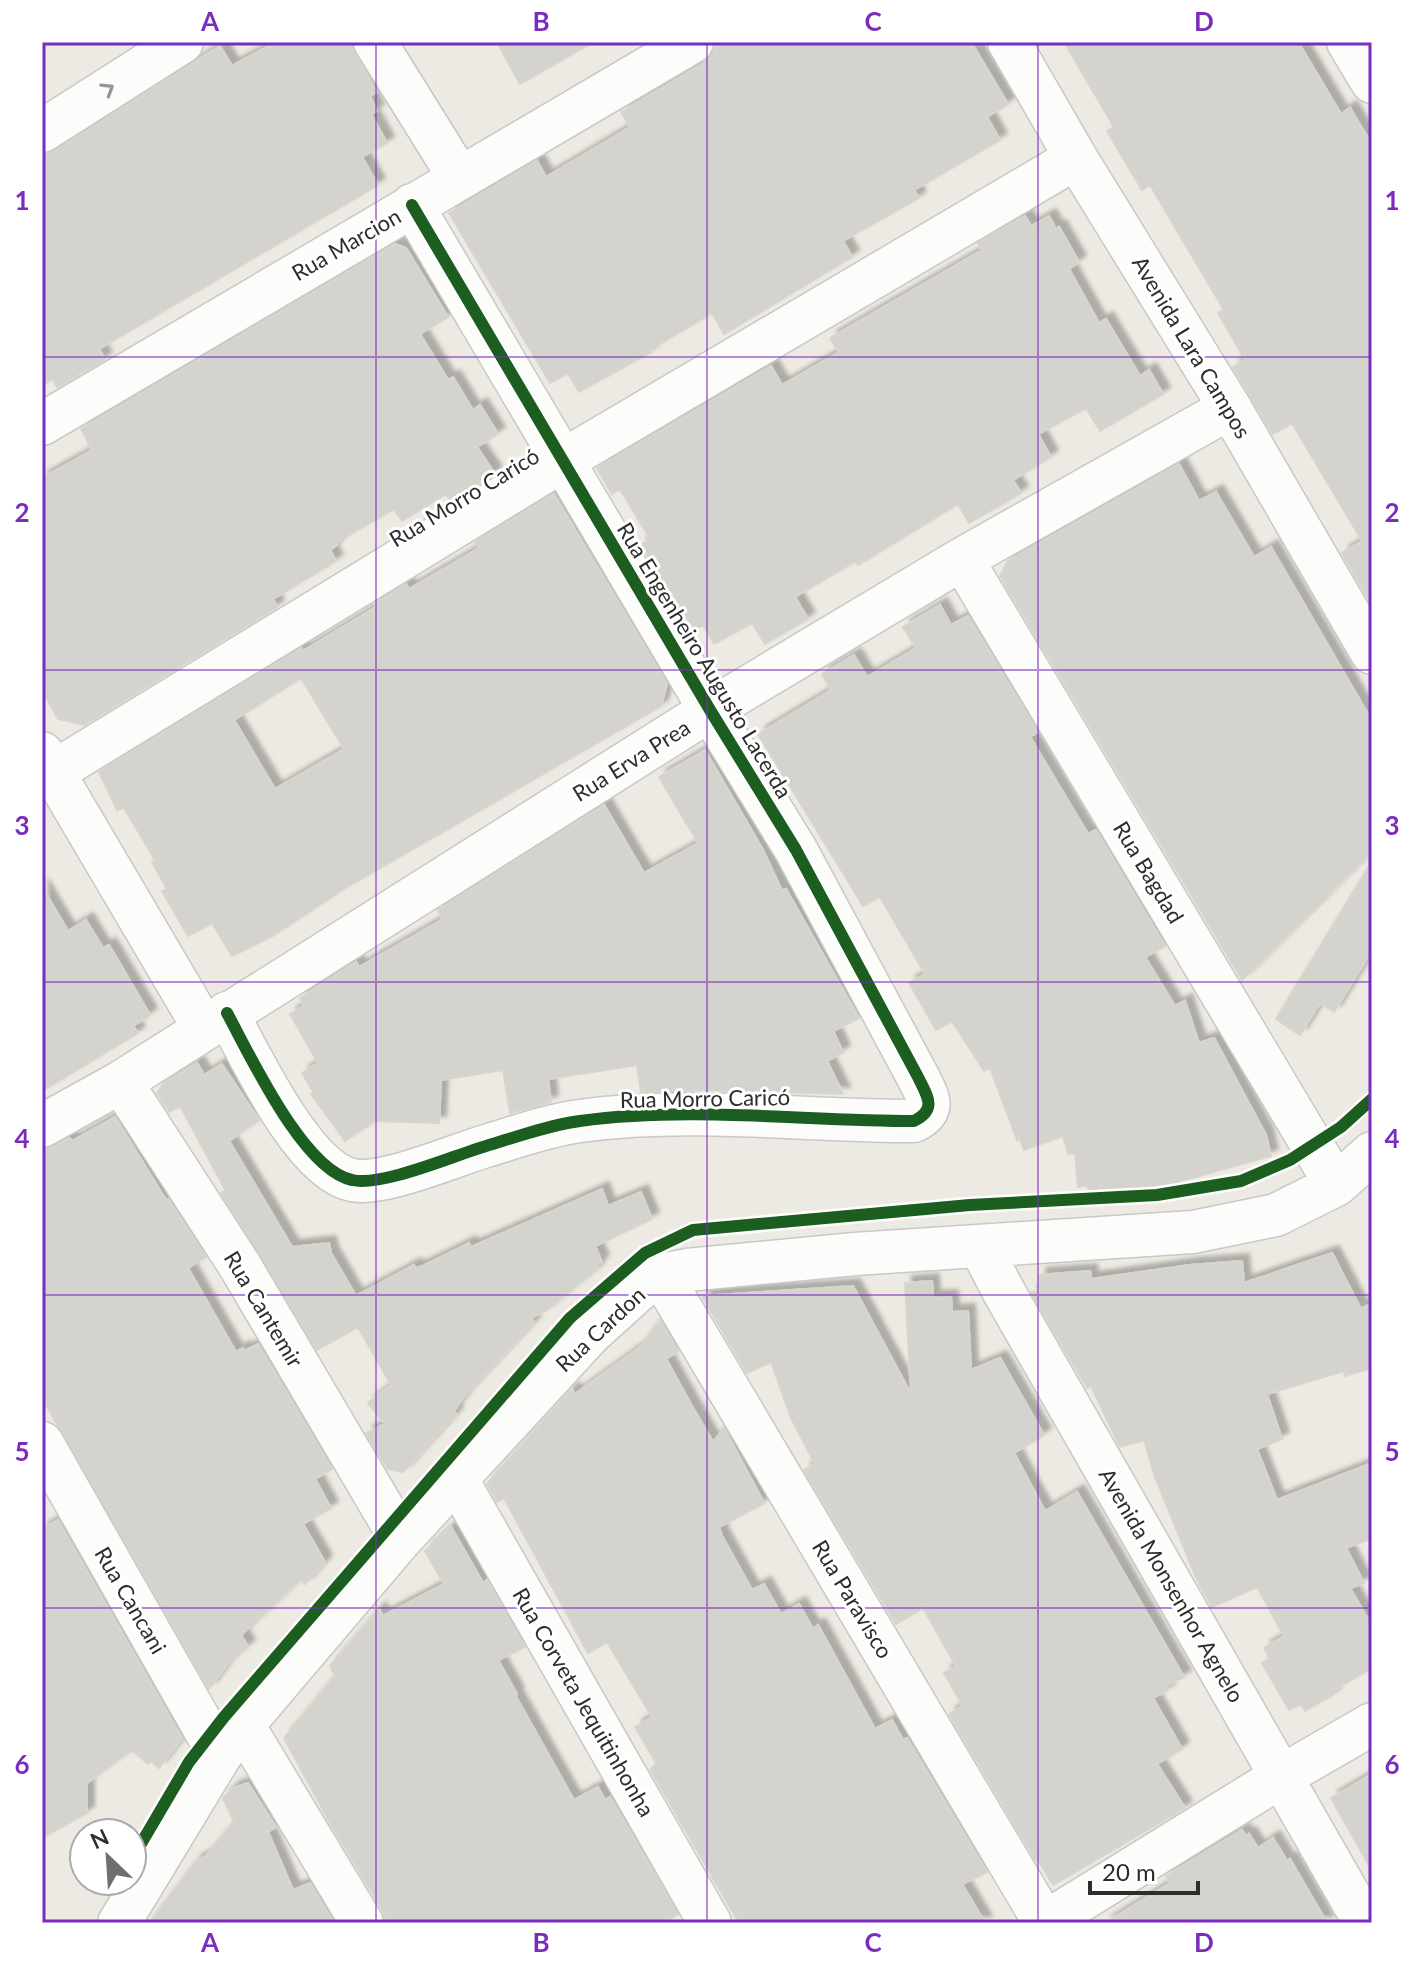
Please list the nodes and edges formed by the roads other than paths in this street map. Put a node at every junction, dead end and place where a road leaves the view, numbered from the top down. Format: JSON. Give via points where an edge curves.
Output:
{"nodes":[{"id":1,"x":182,"y":42,"type":"edge"},
{"id":2,"x":375,"y":42,"type":"edge"},
{"id":3,"x":692,"y":42,"type":"edge"},
{"id":4,"x":1009,"y":42,"type":"edge"},
{"id":5,"x":1348,"y":42,"type":"edge"},
{"id":6,"x":1372,"y":82,"type":"edge"},
{"id":7,"x":42,"y":131,"type":"edge"},
{"id":8,"x":1076,"y":158,"type":"junction"},
{"id":9,"x":459,"y":177,"type":"junction"},
{"id":10,"x":412,"y":205,"type":"junction"},
{"id":11,"x":1230,"y":408,"type":"junction"},
{"id":12,"x":42,"y":424,"type":"edge"},
{"id":13,"x":562,"y":461,"type":"junction"},
{"id":14,"x":962,"y":559,"type":"junction"},
{"id":15,"x":1372,"y":653,"type":"edge"},
{"id":16,"x":710,"y":710,"type":"junction"},
{"id":17,"x":46,"y":768,"type":"edge"},
{"id":18,"x":215,"y":1021,"type":"junction"},
{"id":19,"x":121,"y":1082,"type":"junction"},
{"id":20,"x":895,"y":1121,"type":"joint"},
{"id":21,"x":42,"y":1126,"type":"edge"},
{"id":22,"x":1372,"y":1153,"type":"edge"},
{"id":23,"x":1336,"y":1185,"type":"junction"},
{"id":24,"x":980,"y":1246,"type":"junction"},
{"id":25,"x":661,"y":1275,"type":"junction"},
{"id":26,"x":42,"y":1443,"type":"edge"},
{"id":27,"x":457,"y":1480,"type":"junction"},
{"id":28,"x":401,"y":1539,"type":"junction"},
{"id":29,"x":1372,"y":1724,"type":"edge"},
{"id":30,"x":232,"y":1741,"type":"junction"},
{"id":31,"x":1282,"y":1776,"type":"junction"},
{"id":32,"x":119,"y":1923,"type":"edge"},
{"id":33,"x":362,"y":1923,"type":"edge"},
{"id":34,"x":710,"y":1923,"type":"edge"},
{"id":35,"x":1045,"y":1923,"type":"edge"},
{"id":36,"x":1365,"y":1923,"type":"edge"}],
"edges":[{"from":7,"to":1,"type":"street","one_way":true},
{"from":2,"to":9,"type":"street"},
{"from":3,"to":9,"type":"street","name":"Rua Marcion"},
{"from":4,"to":8,"type":"street","name":"Avenida Lara Campos"},
{"from":5,"to":6,"type":"street"},
{"from":8,"to":11,"type":"street","name":"Avenida Lara Campos"},
{"from":8,"to":13,"type":"street","name":"Rua Morro Caricó"},
{"from":9,"to":10,"type":"street","name":"Rua Marcion"},
{"from":10,"to":12,"type":"street","name":"Rua Marcion"},
{"from":10,"to":13,"type":"street","name":"Rua Engenheiro Augusto Lacerda"},
{"from":11,"to":14,"type":"street","name":"Rua Erva Prea"},
{"from":11,"to":15,"type":"street","name":"Avenida Lara Campos"},
{"from":13,"to":16,"type":"street","name":"Rua Engenheiro Augusto Lacerda"},
{"from":13,"to":17,"type":"street","name":"Rua Morro Caricó"},
{"from":14,"to":16,"type":"street","name":"Rua Erva Prea"},
{"from":14,"to":23,"type":"street","name":"Rua Bagdad"},
{"from":16,"to":18,"type":"street","name":"Rua Erva Prea"},
{"from":16,"to":20,"type":"street","name":"Rua Engenheiro Augusto Lacerda","via":[[796,850],[929,1100],[924,1116]]},
{"from":17,"to":18,"type":"street","name":"Rua Morro Caricó"},
{"from":18,"to":19,"type":"street","name":"Rua Erva Prea"},
{"from":18,"to":20,"type":"street","name":"Rua Morro Caricó","via":[[307,1147],[352,1180],[391,1177],[579,1121],[700,1114]]},
{"from":19,"to":21,"type":"street","name":"Rua Erva Prea"},
{"from":19,"to":28,"type":"street","name":"Rua Cantemir","via":[[240,1266]]},
{"from":22,"to":23,"type":"street","name":"Rua Cardon"},
{"from":23,"to":24,"type":"street","name":"Rua Cardon","via":[[1276,1215],[1193,1232]]},
{"from":24,"to":25,"type":"street","name":"Rua Cardon"},
{"from":24,"to":31,"type":"street","name":"Avenida Monsenhor Agnelo"},
{"from":25,"to":27,"type":"street","name":"Rua Cardon","via":[[590,1334]]},
{"from":25,"to":35,"type":"street","name":"Rua Paravisco"},
{"from":26,"to":30,"type":"street","name":"Rua Cancani"},
{"from":27,"to":28,"type":"street","name":"Rua Cardon"},
{"from":27,"to":34,"type":"street","name":"Rua Corveta Jequitinhonha"},
{"from":28,"to":30,"type":"street","name":"Rua Cardon"},
{"from":29,"to":31,"type":"street"},
{"from":30,"to":32,"type":"street","name":"Rua Cardon"},
{"from":30,"to":33,"type":"street","name":"Rua Cancani"},
{"from":31,"to":35,"type":"street"},
{"from":31,"to":36,"type":"street","name":"Avenida Monsenhor Agnelo"}]}
